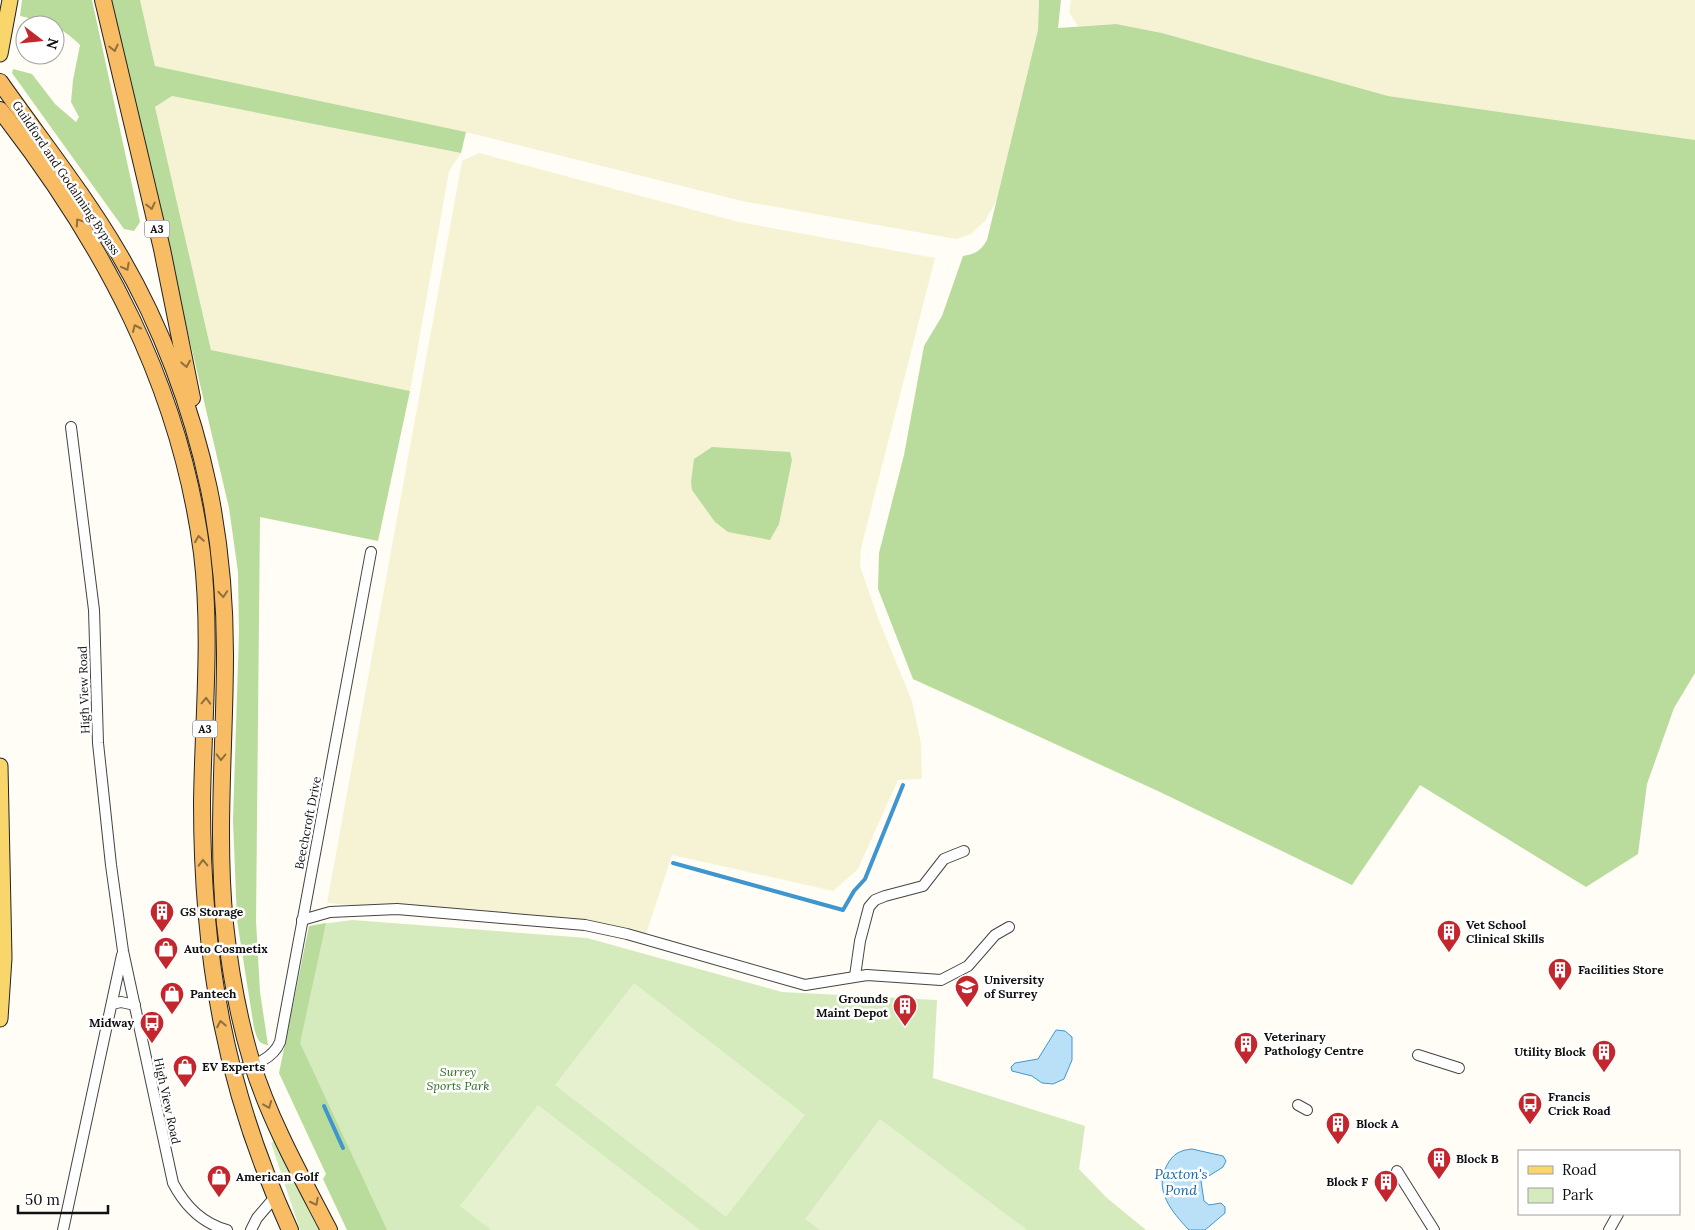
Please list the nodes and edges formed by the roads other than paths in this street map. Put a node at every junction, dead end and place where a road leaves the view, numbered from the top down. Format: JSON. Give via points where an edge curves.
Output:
{"nodes":[{"id":1,"x":10,"y":0,"type":"edge"},
{"id":2,"x":103,"y":0,"type":"edge"},
{"id":3,"x":0,"y":54,"type":"edge"},
{"id":4,"x":0,"y":82,"type":"edge"},
{"id":5,"x":0,"y":110,"type":"edge"},
{"id":6,"x":71,"y":427,"type":"dead end"},
{"id":7,"x":201,"y":460,"type":"junction"},
{"id":8,"x":371,"y":552,"type":"dead end"},
{"id":9,"x":0,"y":766,"type":"edge"},
{"id":10,"x":964,"y":851,"type":"dead end"},
{"id":11,"x":302,"y":920,"type":"junction"},
{"id":12,"x":1009,"y":927,"type":"dead end"},
{"id":13,"x":123,"y":951,"type":"junction"},
{"id":14,"x":855,"y":976,"type":"junction"},
{"id":15,"x":112,"y":1004,"type":"junction"},
{"id":16,"x":135,"y":1005,"type":"junction"},
{"id":17,"x":0,"y":1019,"type":"edge"},
{"id":18,"x":1418,"y":1055,"type":"dead end"},
{"id":19,"x":253,"y":1065,"type":"junction"},
{"id":20,"x":1459,"y":1068,"type":"dead end"},
{"id":21,"x":232,"y":1072,"type":"junction"},
{"id":22,"x":1397,"y":1171,"type":"dead end"},
{"id":23,"x":275,"y":1197,"type":"junction"},
{"id":24,"x":1617,"y":1215,"type":"edge"},
{"id":25,"x":63,"y":1230,"type":"edge"},
{"id":26,"x":227,"y":1230,"type":"edge"},
{"id":27,"x":251,"y":1230,"type":"edge"},
{"id":28,"x":290,"y":1230,"type":"edge"},
{"id":29,"x":329,"y":1230,"type":"edge"},
{"id":30,"x":1434,"y":1230,"type":"edge"},
{"id":31,"x":1609,"y":1230,"type":"edge"}],
"edges":[{"from":1,"to":3,"type":"main road"},
{"from":2,"to":7,"type":"highway","number":"A3","one_way":true,"via":[[178,325]]},
{"from":4,"to":7,"type":"highway","name":"Guildford and Godalming Bypass","number":"A3","one_way":true,"via":[[93,214],[129,273],[176,378]]},
{"from":21,"to":5,"type":"highway","name":"Guildford and Godalming Bypass","number":"A3","one_way":true,"via":[[216,998],[204,895],[202,800],[207,638],[202,559],[190,482],[168,408],[121,294],[80,222]]},
{"from":6,"to":13,"type":"street","name":"High View Road","via":[[94,610],[103,803]]},
{"from":7,"to":19,"type":"highway","name":"Guildford and Godalming Bypass","number":"A3","one_way":true,"via":[[213,510],[224,613],[220,818],[225,922],[234,989]]},
{"from":8,"to":11,"type":"street","name":"Beechcroft Drive"},
{"from":9,"to":17,"type":"main road","via":[[4,958]]},
{"from":10,"to":14,"type":"street","via":[[944,859],[923,886],[875,900],[869,907],[860,941]]},
{"from":11,"to":14,"type":"street","via":[[330,912],[397,908],[542,920],[627,934],[798,984],[814,985]]},
{"from":11,"to":19,"type":"street","name":"Beechcroft Drive","via":[[280,1042],[270,1057]]},
{"from":12,"to":14,"type":"street","via":[[995,935],[968,966],[941,980]]},
{"from":13,"to":15,"type":"street","name":"High View Road"},
{"from":13,"to":16,"type":"street","name":"High View Road"},
{"from":15,"to":16,"type":"street"},
{"from":15,"to":25,"type":"street","name":"High View Road"},
{"from":16,"to":26,"type":"street","name":"High View Road","via":[[173,1183],[191,1210],[203,1220]]},
{"from":18,"to":20,"type":"street"},
{"from":19,"to":21,"type":"street","name":"Beechcroft Drive"},
{"from":19,"to":29,"type":"highway","name":"Guildford and Godalming Bypass","number":"A3","one_way":true,"via":[[285,1144]]},
{"from":21,"to":23,"type":"highway","name":"Guildford and Godalming Bypass","number":"A3","via":[[252,1138]]},
{"from":22,"to":30,"type":"street"},
{"from":23,"to":27,"type":"street"},
{"from":23,"to":28,"type":"highway","name":"Guildford and Godalming Bypass","number":"A3"},
{"from":24,"to":31,"type":"street"}]}
